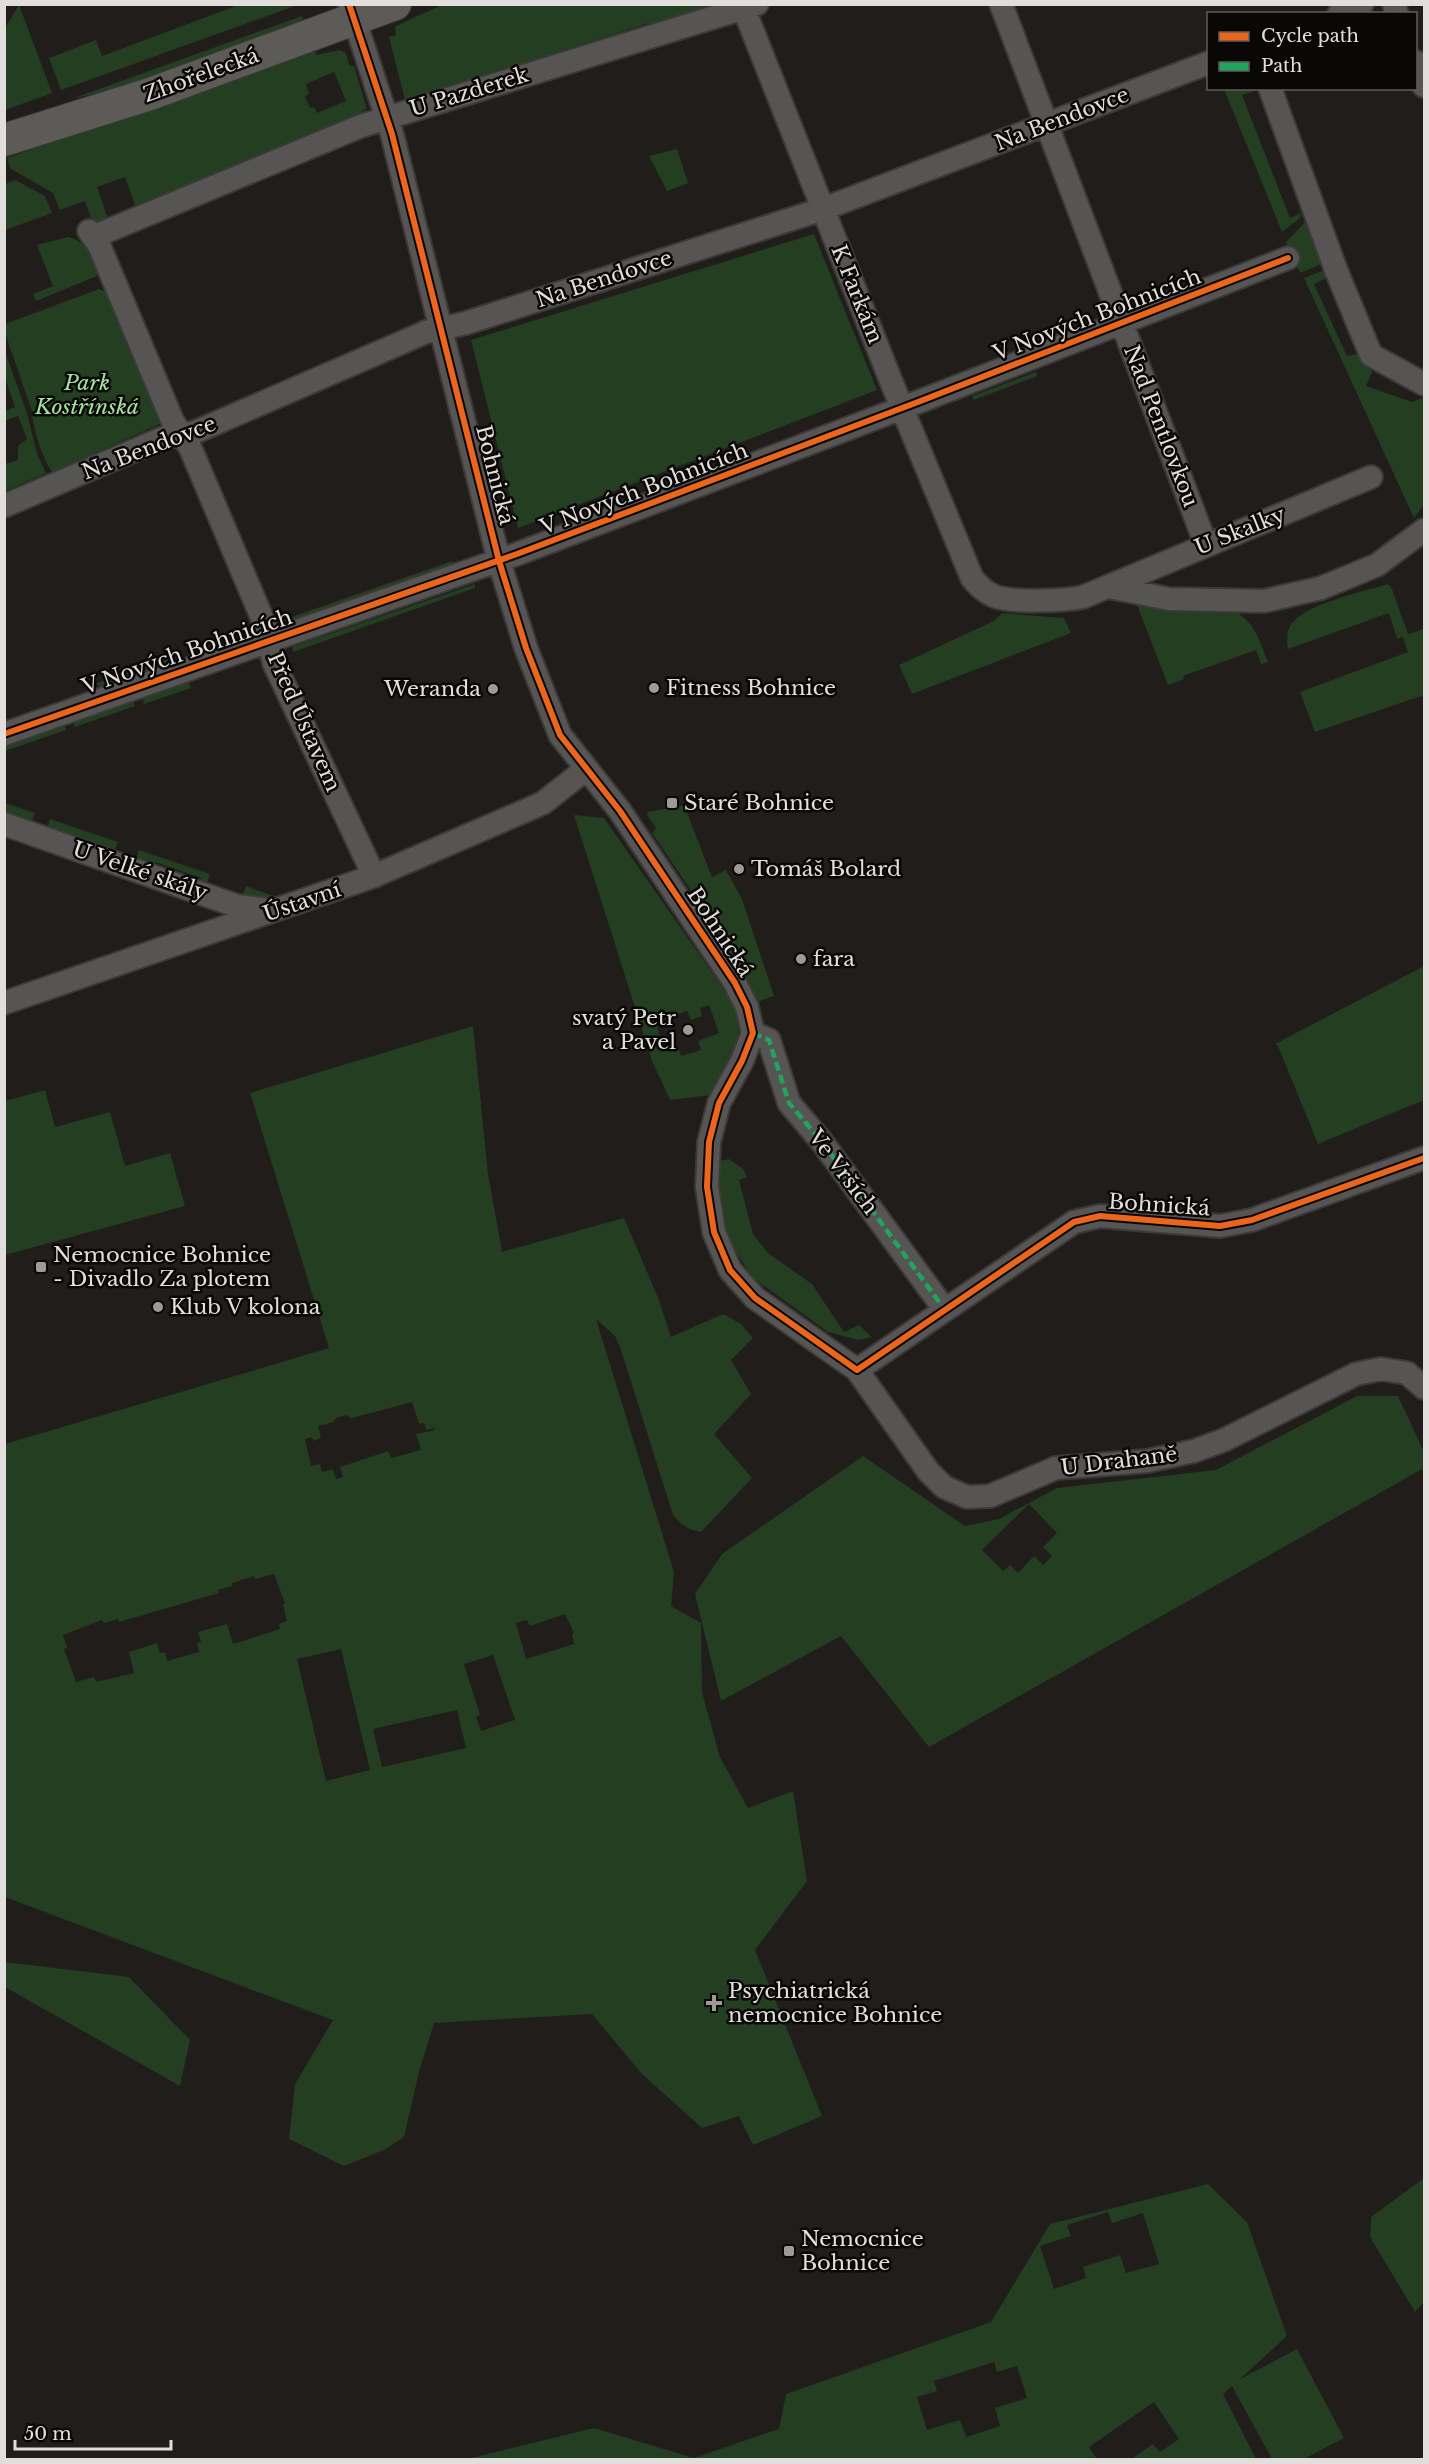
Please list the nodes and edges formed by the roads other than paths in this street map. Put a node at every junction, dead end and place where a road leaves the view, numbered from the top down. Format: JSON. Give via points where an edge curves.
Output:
{"nodes":[{"id":1,"x":395,"y":4,"type":"edge"},
{"id":2,"x":1001,"y":4,"type":"edge"},
{"id":3,"x":1362,"y":4,"type":"edge"},
{"id":4,"x":750,"y":7,"type":"edge"},
{"id":5,"x":352,"y":12,"type":"edge"},
{"id":6,"x":1344,"y":12,"type":"edge"},
{"id":7,"x":1207,"y":64,"type":"edge"},
{"id":8,"x":1417,"y":65,"type":"edge"},
{"id":9,"x":1425,"y":86,"type":"edge"},
{"id":10,"x":1271,"y":90,"type":"edge"},
{"id":11,"x":386,"y":118,"type":"junction"},
{"id":12,"x":1047,"y":125,"type":"junction"},
{"id":13,"x":4,"y":140,"type":"edge"},
{"id":14,"x":823,"y":209,"type":"junction"},
{"id":15,"x":92,"y":233,"type":"joint"},
{"id":16,"x":1288,"y":258,"type":"dead end"},
{"id":17,"x":1120,"y":323,"type":"junction"},
{"id":18,"x":441,"y":329,"type":"junction"},
{"id":19,"x":1425,"y":384,"type":"edge"},
{"id":20,"x":903,"y":408,"type":"junction"},
{"id":21,"x":183,"y":435,"type":"junction"},
{"id":22,"x":1371,"y":477,"type":"dead end"},
{"id":23,"x":4,"y":506,"type":"edge"},
{"id":24,"x":1425,"y":530,"type":"edge"},
{"id":25,"x":1206,"y":545,"type":"junction"},
{"id":26,"x":499,"y":561,"type":"junction"},
{"id":27,"x":972,"y":578,"type":"joint"},
{"id":28,"x":1109,"y":587,"type":"junction"},
{"id":29,"x":268,"y":641,"type":"junction"},
{"id":30,"x":4,"y":734,"type":"edge"},
{"id":31,"x":586,"y":770,"type":"junction"},
{"id":32,"x":4,"y":824,"type":"edge"},
{"id":33,"x":374,"y":876,"type":"junction"},
{"id":34,"x":277,"y":911,"type":"junction"},
{"id":35,"x":4,"y":1003,"type":"edge"},
{"id":36,"x":753,"y":1033,"type":"junction"},
{"id":37,"x":1425,"y":1158,"type":"edge"},
{"id":38,"x":945,"y":1310,"type":"junction"},
{"id":39,"x":857,"y":1370,"type":"junction"},
{"id":40,"x":1416,"y":1372,"type":"edge"},
{"id":41,"x":1425,"y":1388,"type":"edge"}],
"edges":[{"from":1,"to":5,"type":"street","name":"Zhořelecká"},
{"from":2,"to":12,"type":"street","name":"Nad Pentlovkou"},
{"from":3,"to":6,"type":"street"},
{"from":4,"to":11,"type":"street","name":"U Pazderek"},
{"from":4,"to":14,"type":"street","name":"K Farkám"},
{"from":5,"to":11,"type":"street","name":"Bohnická"},
{"from":5,"to":13,"type":"street","name":"Zhořelecká","via":[[150,94]]},
{"from":7,"to":12,"type":"street","name":"Na Bendovce"},
{"from":8,"to":9,"type":"street"},
{"from":10,"to":19,"type":"street","via":[[1371,355]]},
{"from":11,"to":15,"type":"street","name":"U Pazderek"},
{"from":11,"to":18,"type":"street","name":"Bohnická"},
{"from":12,"to":14,"type":"street","name":"Na Bendovce"},
{"from":12,"to":17,"type":"street","name":"Nad Pentlovkou"},
{"from":14,"to":18,"type":"street","name":"Na Bendovce"},
{"from":14,"to":20,"type":"street","name":"K Farkám"},
{"from":15,"to":21,"type":"street","name":"Před Ústavem","via":[[173,422]]},
{"from":16,"to":17,"type":"street","name":"V Nových Bohnicích"},
{"from":17,"to":20,"type":"street","name":"V Nových Bohnicích"},
{"from":17,"to":25,"type":"street","name":"Nad Pentlovkou"},
{"from":18,"to":21,"type":"street","name":"Na Bendovce"},
{"from":18,"to":26,"type":"street","name":"Bohnická"},
{"from":20,"to":26,"type":"street","name":"V Nových Bohnicích"},
{"from":20,"to":27,"type":"street","name":"K Farkám"},
{"from":21,"to":23,"type":"street","name":"Na Bendovce","via":[[168,436]]},
{"from":21,"to":29,"type":"street","name":"Před Ústavem","via":[[265,625]]},
{"from":22,"to":25,"type":"street","name":"U Skalky"},
{"from":24,"to":28,"type":"street","name":"U Skalky","via":[[1377,565],[1321,588],[1264,601],[1169,599]]},
{"from":25,"to":28,"type":"street","name":"U Skalky"},
{"from":26,"to":29,"type":"street","name":"V Nových Bohnicích"},
{"from":26,"to":31,"type":"street","name":"Bohnická","via":[[526,648],[560,735]]},
{"from":27,"to":28,"type":"street","name":"U Skalky","via":[[995,596],[1035,600],[1063,601]]},
{"from":29,"to":30,"type":"street","name":"V Nových Bohnicích"},
{"from":29,"to":33,"type":"street","name":"Před Ústavem","via":[[274,663]]},
{"from":31,"to":33,"type":"street","name":"Ústavní","via":[[543,803]]},
{"from":31,"to":36,"type":"street","name":"Bohnická","via":[[620,811],[735,983],[747,1007]]},
{"from":32,"to":34,"type":"street","name":"U Velké skály","via":[[237,906]]},
{"from":33,"to":34,"type":"street","name":"Ústavní"},
{"from":34,"to":35,"type":"street","name":"Ústavní"},
{"from":36,"to":38,"type":"street","name":"Ve Vrších","via":[[769,1040],[789,1103]]},
{"from":36,"to":39,"type":"street","via":[[719,1103],[709,1142],[706,1187],[714,1232],[730,1269],[755,1298]]},
{"from":37,"to":38,"type":"street","name":"Bohnická","via":[[1339,1190],[1220,1226],[1100,1216],[1074,1222]]},
{"from":38,"to":39,"type":"street","name":"Bohnická"},
{"from":39,"to":40,"type":"street","name":"U Drahaně","via":[[928,1472],[944,1487],[967,1497],[990,1496],[1056,1468],[1147,1461],[1194,1451],[1356,1374],[1381,1369]]},
{"from":40,"to":41,"type":"street","name":"U Drahaně"}]}
